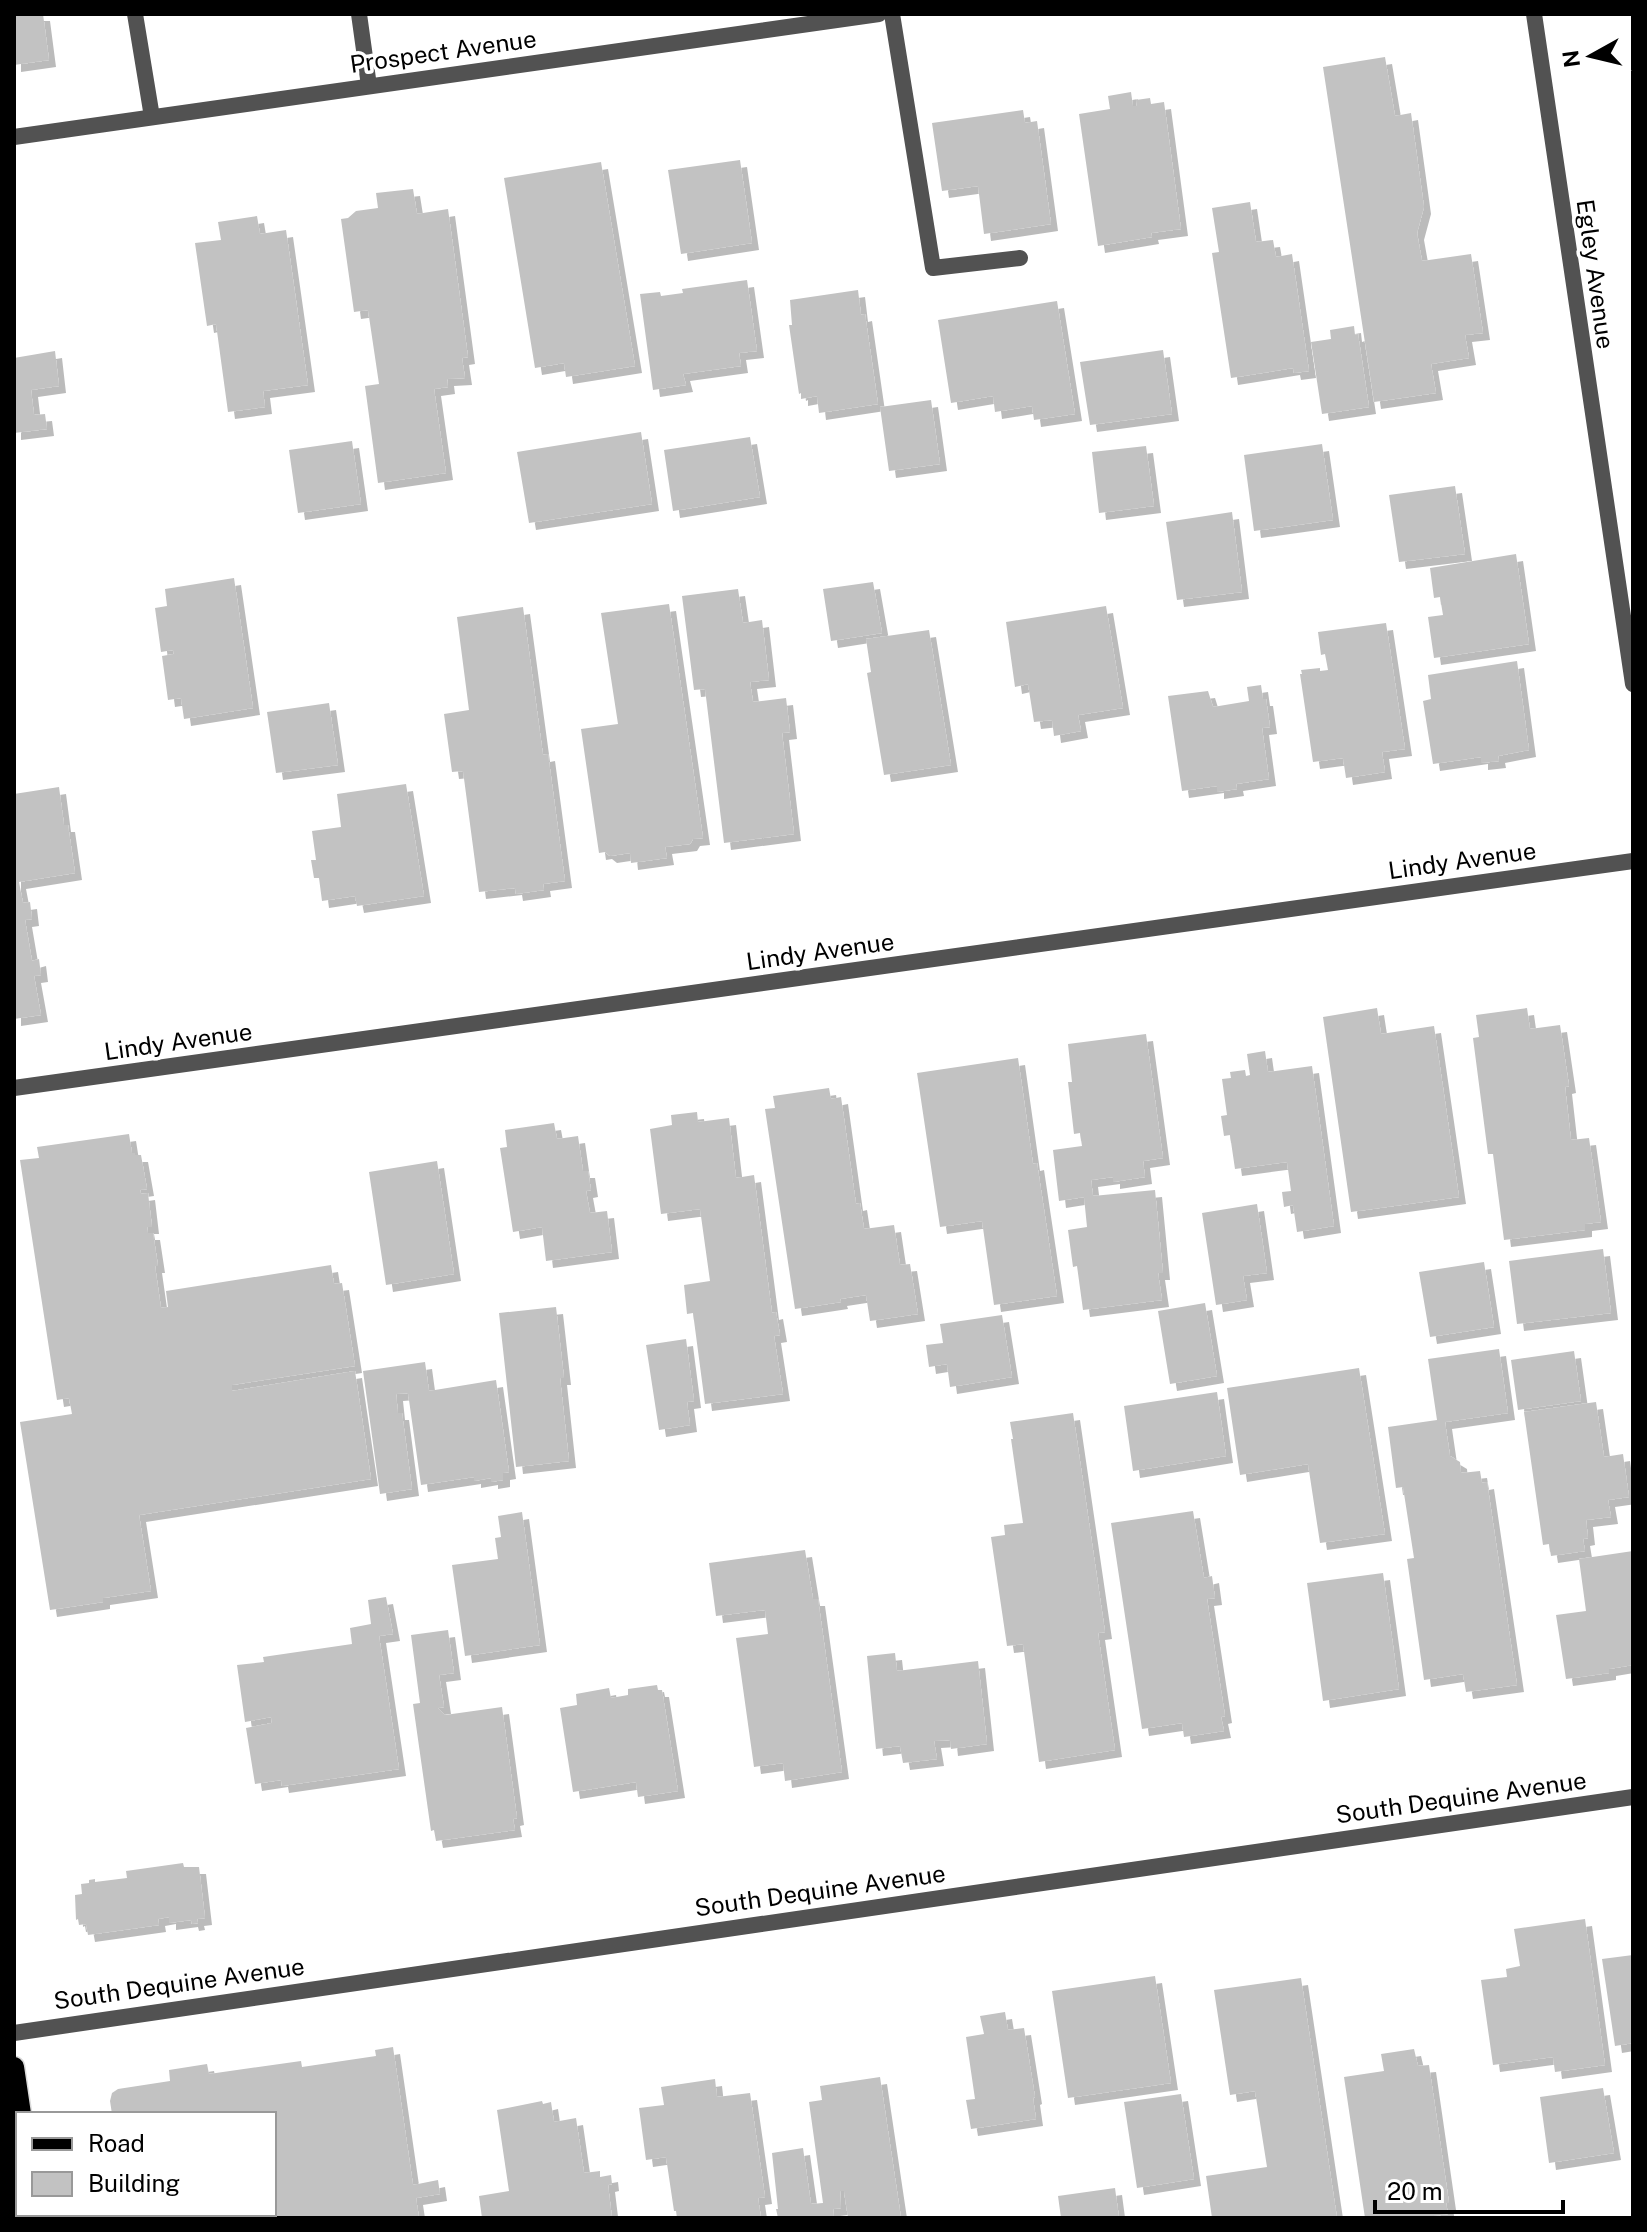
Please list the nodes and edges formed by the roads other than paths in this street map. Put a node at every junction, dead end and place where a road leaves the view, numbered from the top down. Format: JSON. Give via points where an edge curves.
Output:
{"nodes":[{"id":1,"x":135,"y":14,"type":"edge"},
{"id":2,"x":359,"y":14,"type":"edge"},
{"id":3,"x":879,"y":14,"type":"edge"},
{"id":4,"x":892,"y":14,"type":"edge"},
{"id":5,"x":1534,"y":14,"type":"edge"},
{"id":6,"x":369,"y":86,"type":"junction"},
{"id":7,"x":152,"y":117,"type":"junction"},
{"id":8,"x":14,"y":137,"type":"edge"},
{"id":9,"x":1020,"y":258,"type":"dead end"},
{"id":10,"x":1633,"y":684,"type":"edge"},
{"id":11,"x":1633,"y":861,"type":"edge"},
{"id":12,"x":14,"y":1088,"type":"edge"},
{"id":13,"x":1633,"y":1797,"type":"edge"},
{"id":14,"x":14,"y":2033,"type":"edge"},
{"id":15,"x":14,"y":2067,"type":"edge"},
{"id":16,"x":21,"y":2112,"type":"edge"}],
"edges":[{"from":1,"to":7,"type":"street"},
{"from":2,"to":6,"type":"street"},
{"from":3,"to":6,"type":"street","name":"Prospect Avenue"},
{"from":4,"to":9,"type":"street","via":[[933,268]]},
{"from":5,"to":10,"type":"street","name":"Egley Avenue"},
{"from":6,"to":7,"type":"street","name":"Prospect Avenue"},
{"from":7,"to":8,"type":"street","name":"Prospect Avenue"},
{"from":11,"to":12,"type":"street","name":"Lindy Avenue"},
{"from":13,"to":14,"type":"street","name":"South Dequine Avenue"},
{"from":15,"to":16,"type":"main road"}]}
